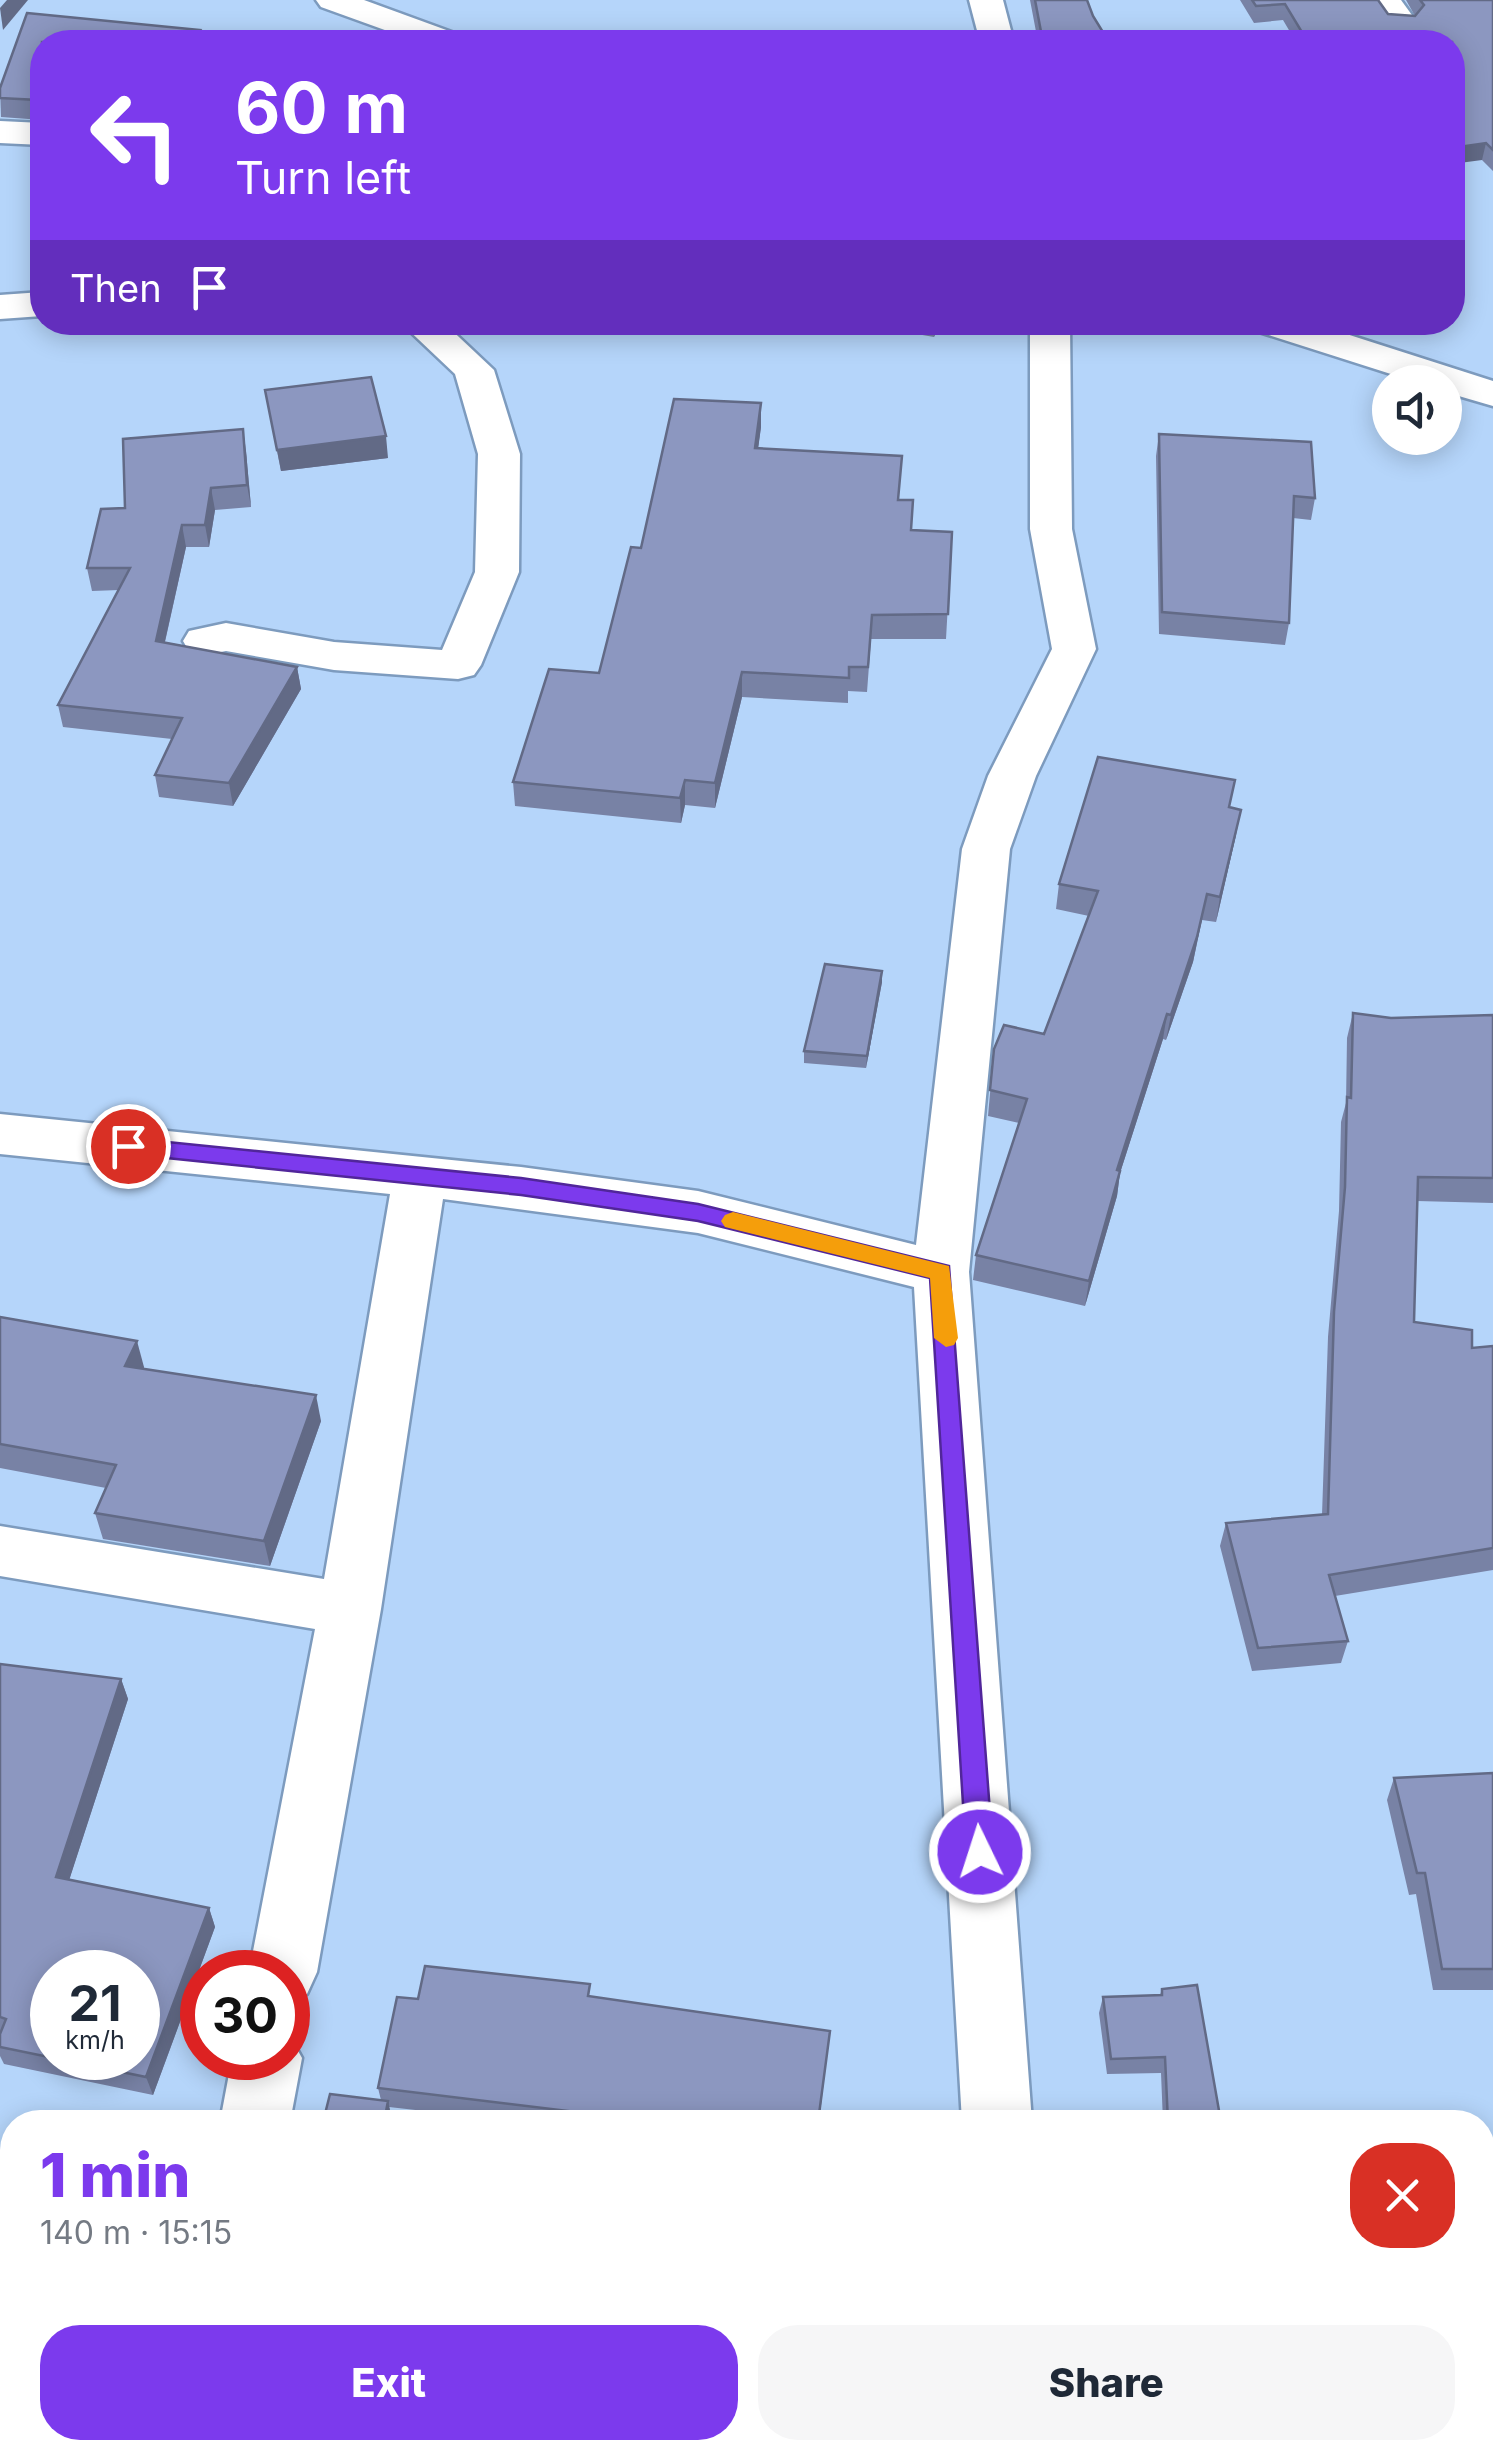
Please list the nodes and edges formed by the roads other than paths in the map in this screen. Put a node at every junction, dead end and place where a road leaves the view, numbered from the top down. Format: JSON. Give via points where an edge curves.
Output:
{"nodes":[{"id":1,"x":333,"y":0,"type":"edge"},
{"id":2,"x":986,"y":0,"type":"edge"},
{"id":3,"x":415,"y":30,"type":"edge"},
{"id":4,"x":994,"y":30,"type":"edge"},
{"id":5,"x":0,"y":132,"type":"edge"},
{"id":6,"x":30,"y":133,"type":"edge"},
{"id":7,"x":30,"y":305,"type":"edge"},
{"id":8,"x":0,"y":306,"type":"edge"},
{"id":9,"x":435,"y":335,"type":"edge"},
{"id":10,"x":1050,"y":335,"type":"edge"},
{"id":11,"x":1308,"y":335,"type":"edge"},
{"id":12,"x":1493,"y":394,"type":"edge"},
{"id":13,"x":206,"y":641,"type":"dead end"},
{"id":14,"x":0,"y":1134,"type":"edge"},
{"id":15,"x":420,"y":1176,"type":"junction"},
{"id":16,"x":941,"y":1272,"type":"junction"},
{"id":17,"x":0,"y":1551,"type":"edge"},
{"id":18,"x":350,"y":1610,"type":"junction"},
{"id":19,"x":287,"y":1950,"type":"edge"},
{"id":20,"x":263,"y":2080,"type":"edge"},
{"id":21,"x":257,"y":2110,"type":"edge"},
{"id":22,"x":997,"y":2110,"type":"edge"}],
"edges":[{"from":1,"to":3,"type":"street"},
{"from":2,"to":4,"type":"street"},
{"from":5,"to":6,"type":"street"},
{"from":7,"to":8,"type":"street"},
{"from":9,"to":13,"type":"street","via":[[474,370],[499,454],[497,572],[458,664],[334,656],[226,637]]},
{"from":10,"to":16,"type":"street","via":[[1051,529],[1074,649],[1012,776],[986,849]]},
{"from":11,"to":12,"type":"street"},
{"from":14,"to":15,"type":"street"},
{"from":15,"to":16,"type":"street","via":[[698,1212]]},
{"from":15,"to":18,"type":"street"},
{"from":16,"to":22,"type":"street"},
{"from":17,"to":18,"type":"street"},
{"from":18,"to":19,"type":"street"},
{"from":20,"to":21,"type":"street"}]}
